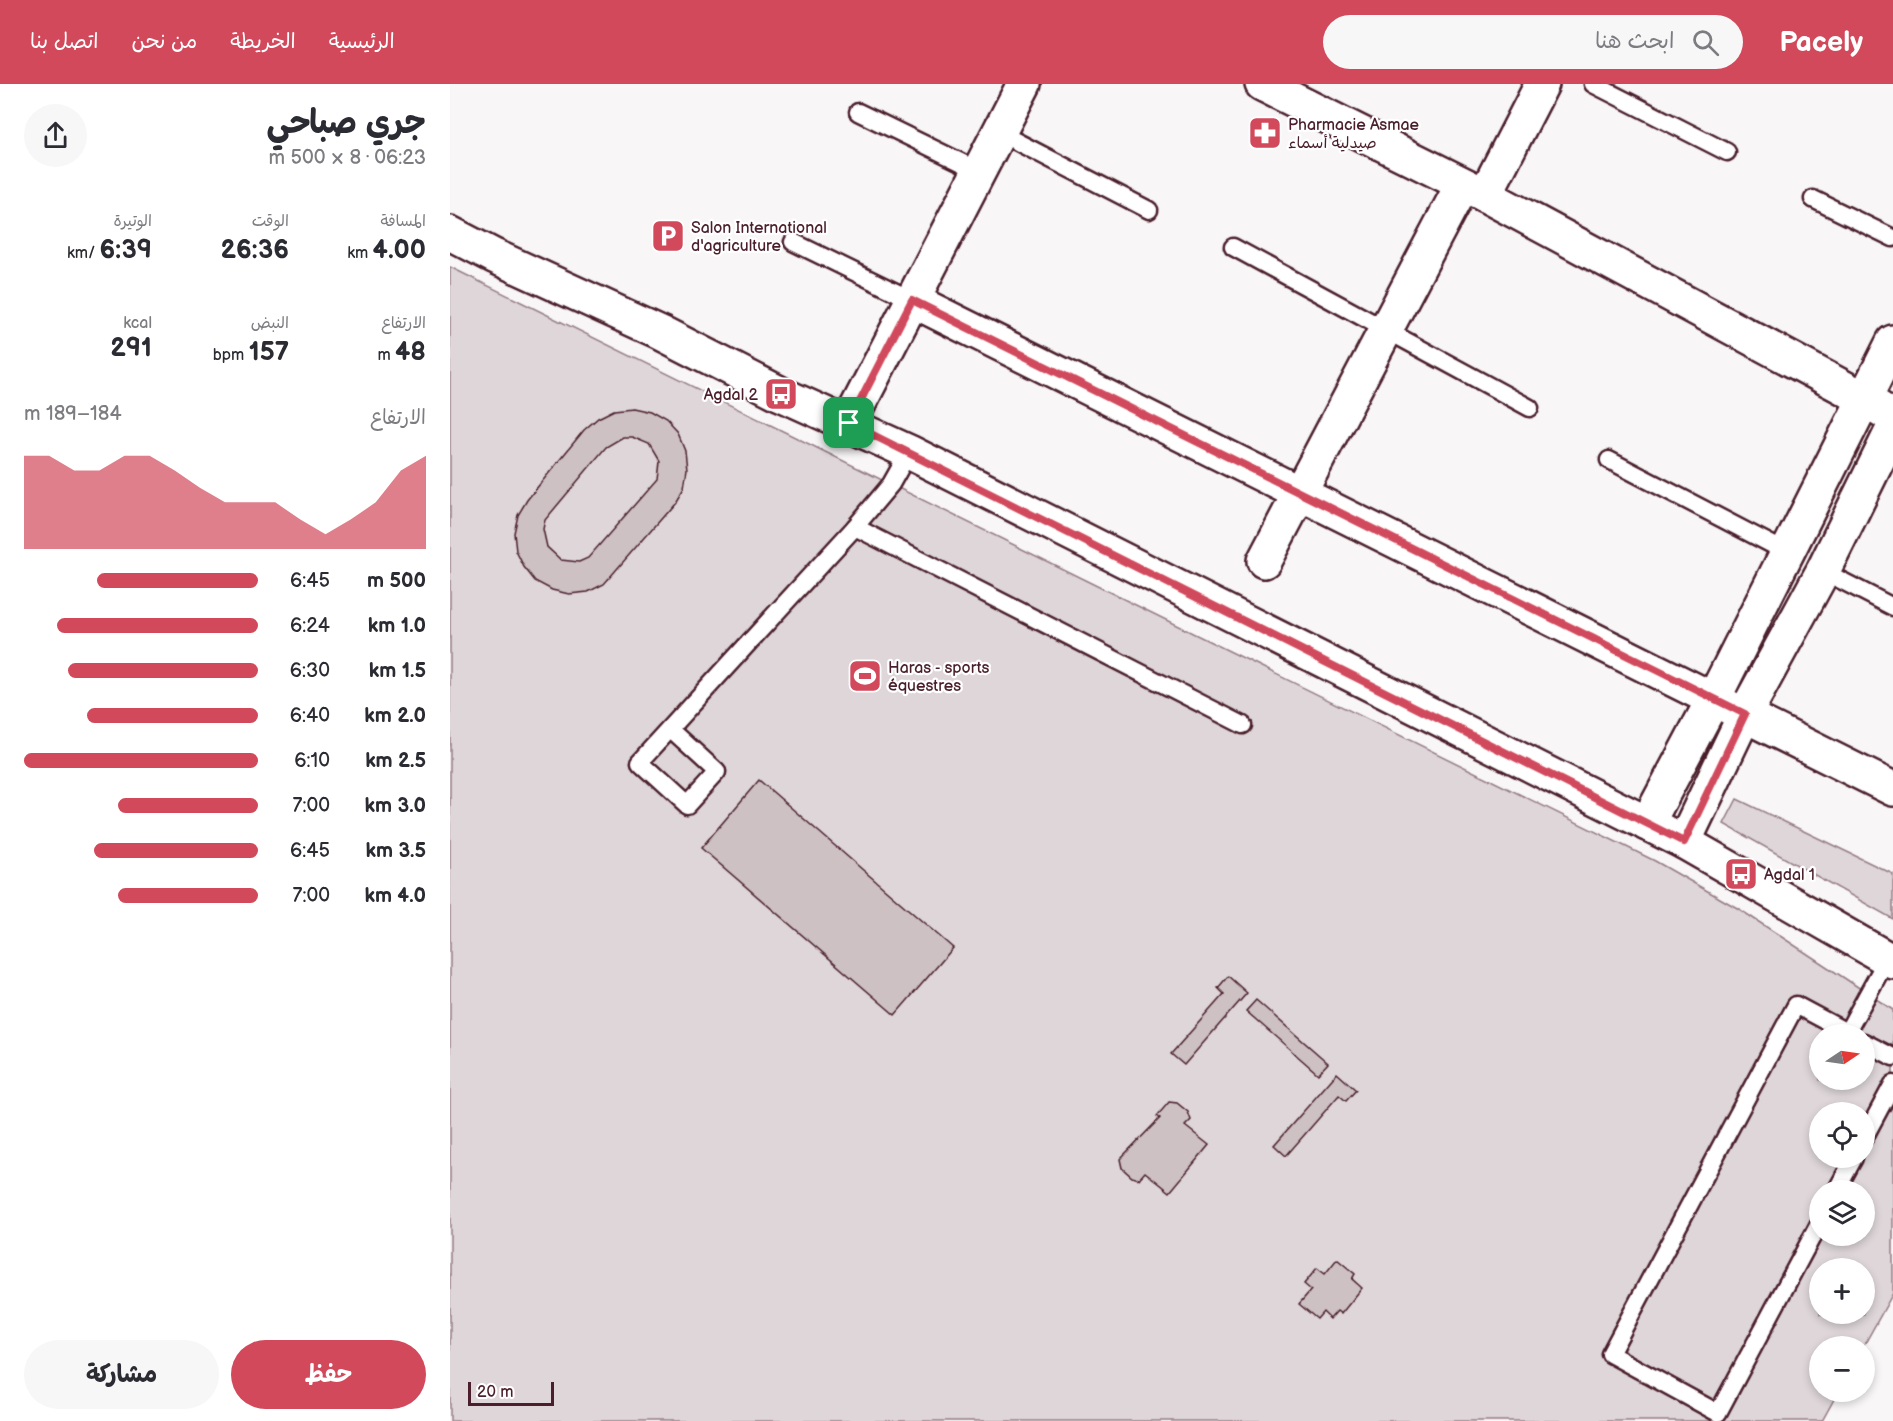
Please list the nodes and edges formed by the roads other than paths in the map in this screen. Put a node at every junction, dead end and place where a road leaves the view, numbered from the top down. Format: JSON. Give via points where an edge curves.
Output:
{"nodes":[{"id":1,"x":1024,"y":84,"type":"edge"},
{"id":2,"x":1262,"y":84,"type":"edge"},
{"id":3,"x":1542,"y":84,"type":"edge"},
{"id":4,"x":1593,"y":84,"type":"edge"},
{"id":5,"x":858,"y":112,"type":"dead end"},
{"id":6,"x":998,"y":132,"type":"junction"},
{"id":7,"x":1727,"y":152,"type":"dead end"},
{"id":8,"x":979,"y":171,"type":"junction"},
{"id":9,"x":1473,"y":190,"type":"junction"},
{"id":10,"x":1813,"y":199,"type":"dead end"},
{"id":11,"x":1149,"y":210,"type":"dead end"},
{"id":12,"x":450,"y":232,"type":"edge"},
{"id":13,"x":1893,"y":238,"type":"edge"},
{"id":14,"x":793,"y":242,"type":"dead end"},
{"id":15,"x":1233,"y":247,"type":"dead end"},
{"id":16,"x":912,"y":300,"type":"junction"},
{"id":17,"x":1388,"y":329,"type":"junction"},
{"id":18,"x":1893,"y":342,"type":"edge"},
{"id":19,"x":1863,"y":398,"type":"junction"},
{"id":20,"x":1530,"y":408,"type":"dead end"},
{"id":21,"x":1893,"y":417,"type":"edge"},
{"id":22,"x":849,"y":423,"type":"junction"},
{"id":23,"x":1893,"y":429,"type":"edge"},
{"id":24,"x":909,"y":452,"type":"junction"},
{"id":25,"x":1609,"y":460,"type":"dead end"},
{"id":26,"x":1301,"y":492,"type":"junction"},
{"id":27,"x":855,"y":526,"type":"junction"},
{"id":28,"x":1788,"y":553,"type":"junction"},
{"id":29,"x":1264,"y":561,"type":"dead end"},
{"id":30,"x":1823,"y":571,"type":"junction"},
{"id":31,"x":1893,"y":607,"type":"edge"},
{"id":32,"x":1714,"y":698,"type":"junction"},
{"id":33,"x":1745,"y":714,"type":"junction"},
{"id":34,"x":1243,"y":725,"type":"dead end"},
{"id":35,"x":670,"y":729,"type":"junction"},
{"id":36,"x":1893,"y":789,"type":"edge"},
{"id":37,"x":1647,"y":824,"type":"junction"},
{"id":38,"x":1684,"y":842,"type":"junction"},
{"id":39,"x":1890,"y":961,"type":"edge"},
{"id":40,"x":1831,"y":1024,"type":"edge"},
{"id":41,"x":1855,"y":1024,"type":"edge"},
{"id":42,"x":1875,"y":1048,"type":"edge"},
{"id":43,"x":1893,"y":1057,"type":"edge"},
{"id":44,"x":1893,"y":1084,"type":"edge"},
{"id":45,"x":1875,"y":1118,"type":"edge"},
{"id":46,"x":1809,"y":1243,"type":"edge"}],
"edges":[{"from":1,"to":6,"type":"street"},
{"from":2,"to":9,"type":"street"},
{"from":3,"to":9,"type":"street"},
{"from":4,"to":7,"type":"lane"},
{"from":5,"to":8,"type":"lane"},
{"from":6,"to":8,"type":"street"},
{"from":6,"to":11,"type":"lane"},
{"from":8,"to":16,"type":"street"},
{"from":9,"to":17,"type":"street"},
{"from":9,"to":19,"type":"street"},
{"from":10,"to":13,"type":"lane"},
{"from":12,"to":22,"type":"street","via":[[781,394]]},
{"from":14,"to":16,"type":"lane"},
{"from":15,"to":17,"type":"lane"},
{"from":16,"to":22,"type":"street"},
{"from":16,"to":26,"type":"street"},
{"from":17,"to":20,"type":"lane"},
{"from":17,"to":26,"type":"street"},
{"from":18,"to":19,"type":"street"},
{"from":19,"to":21,"type":"street"},
{"from":19,"to":28,"type":"street"},
{"from":22,"to":24,"type":"street"},
{"from":23,"to":30,"type":"street"},
{"from":24,"to":27,"type":"lane","via":[[891,484]]},
{"from":24,"to":37,"type":"street"},
{"from":25,"to":28,"type":"lane"},
{"from":26,"to":29,"type":"street"},
{"from":26,"to":32,"type":"street"},
{"from":27,"to":34,"type":"lane"},
{"from":27,"to":35,"type":"lane"},
{"from":28,"to":32,"type":"street"},
{"from":30,"to":31,"type":"lane"},
{"from":30,"to":33,"type":"street"},
{"from":32,"to":33,"type":"street"},
{"from":32,"to":37,"type":"street"},
{"from":33,"to":36,"type":"street"},
{"from":33,"to":38,"type":"street"},
{"from":35,"to":35,"type":"lane","via":[[717,772],[687,805],[640,762]]},
{"from":37,"to":38,"type":"street"},
{"from":38,"to":39,"type":"street"},
{"from":39,"to":41,"type":"lane"},
{"from":40,"to":46,"type":"lane","via":[[1796,1005],[1610,1354],[1718,1413]]},
{"from":42,"to":43,"type":"lane"},
{"from":44,"to":45,"type":"lane"}]}
